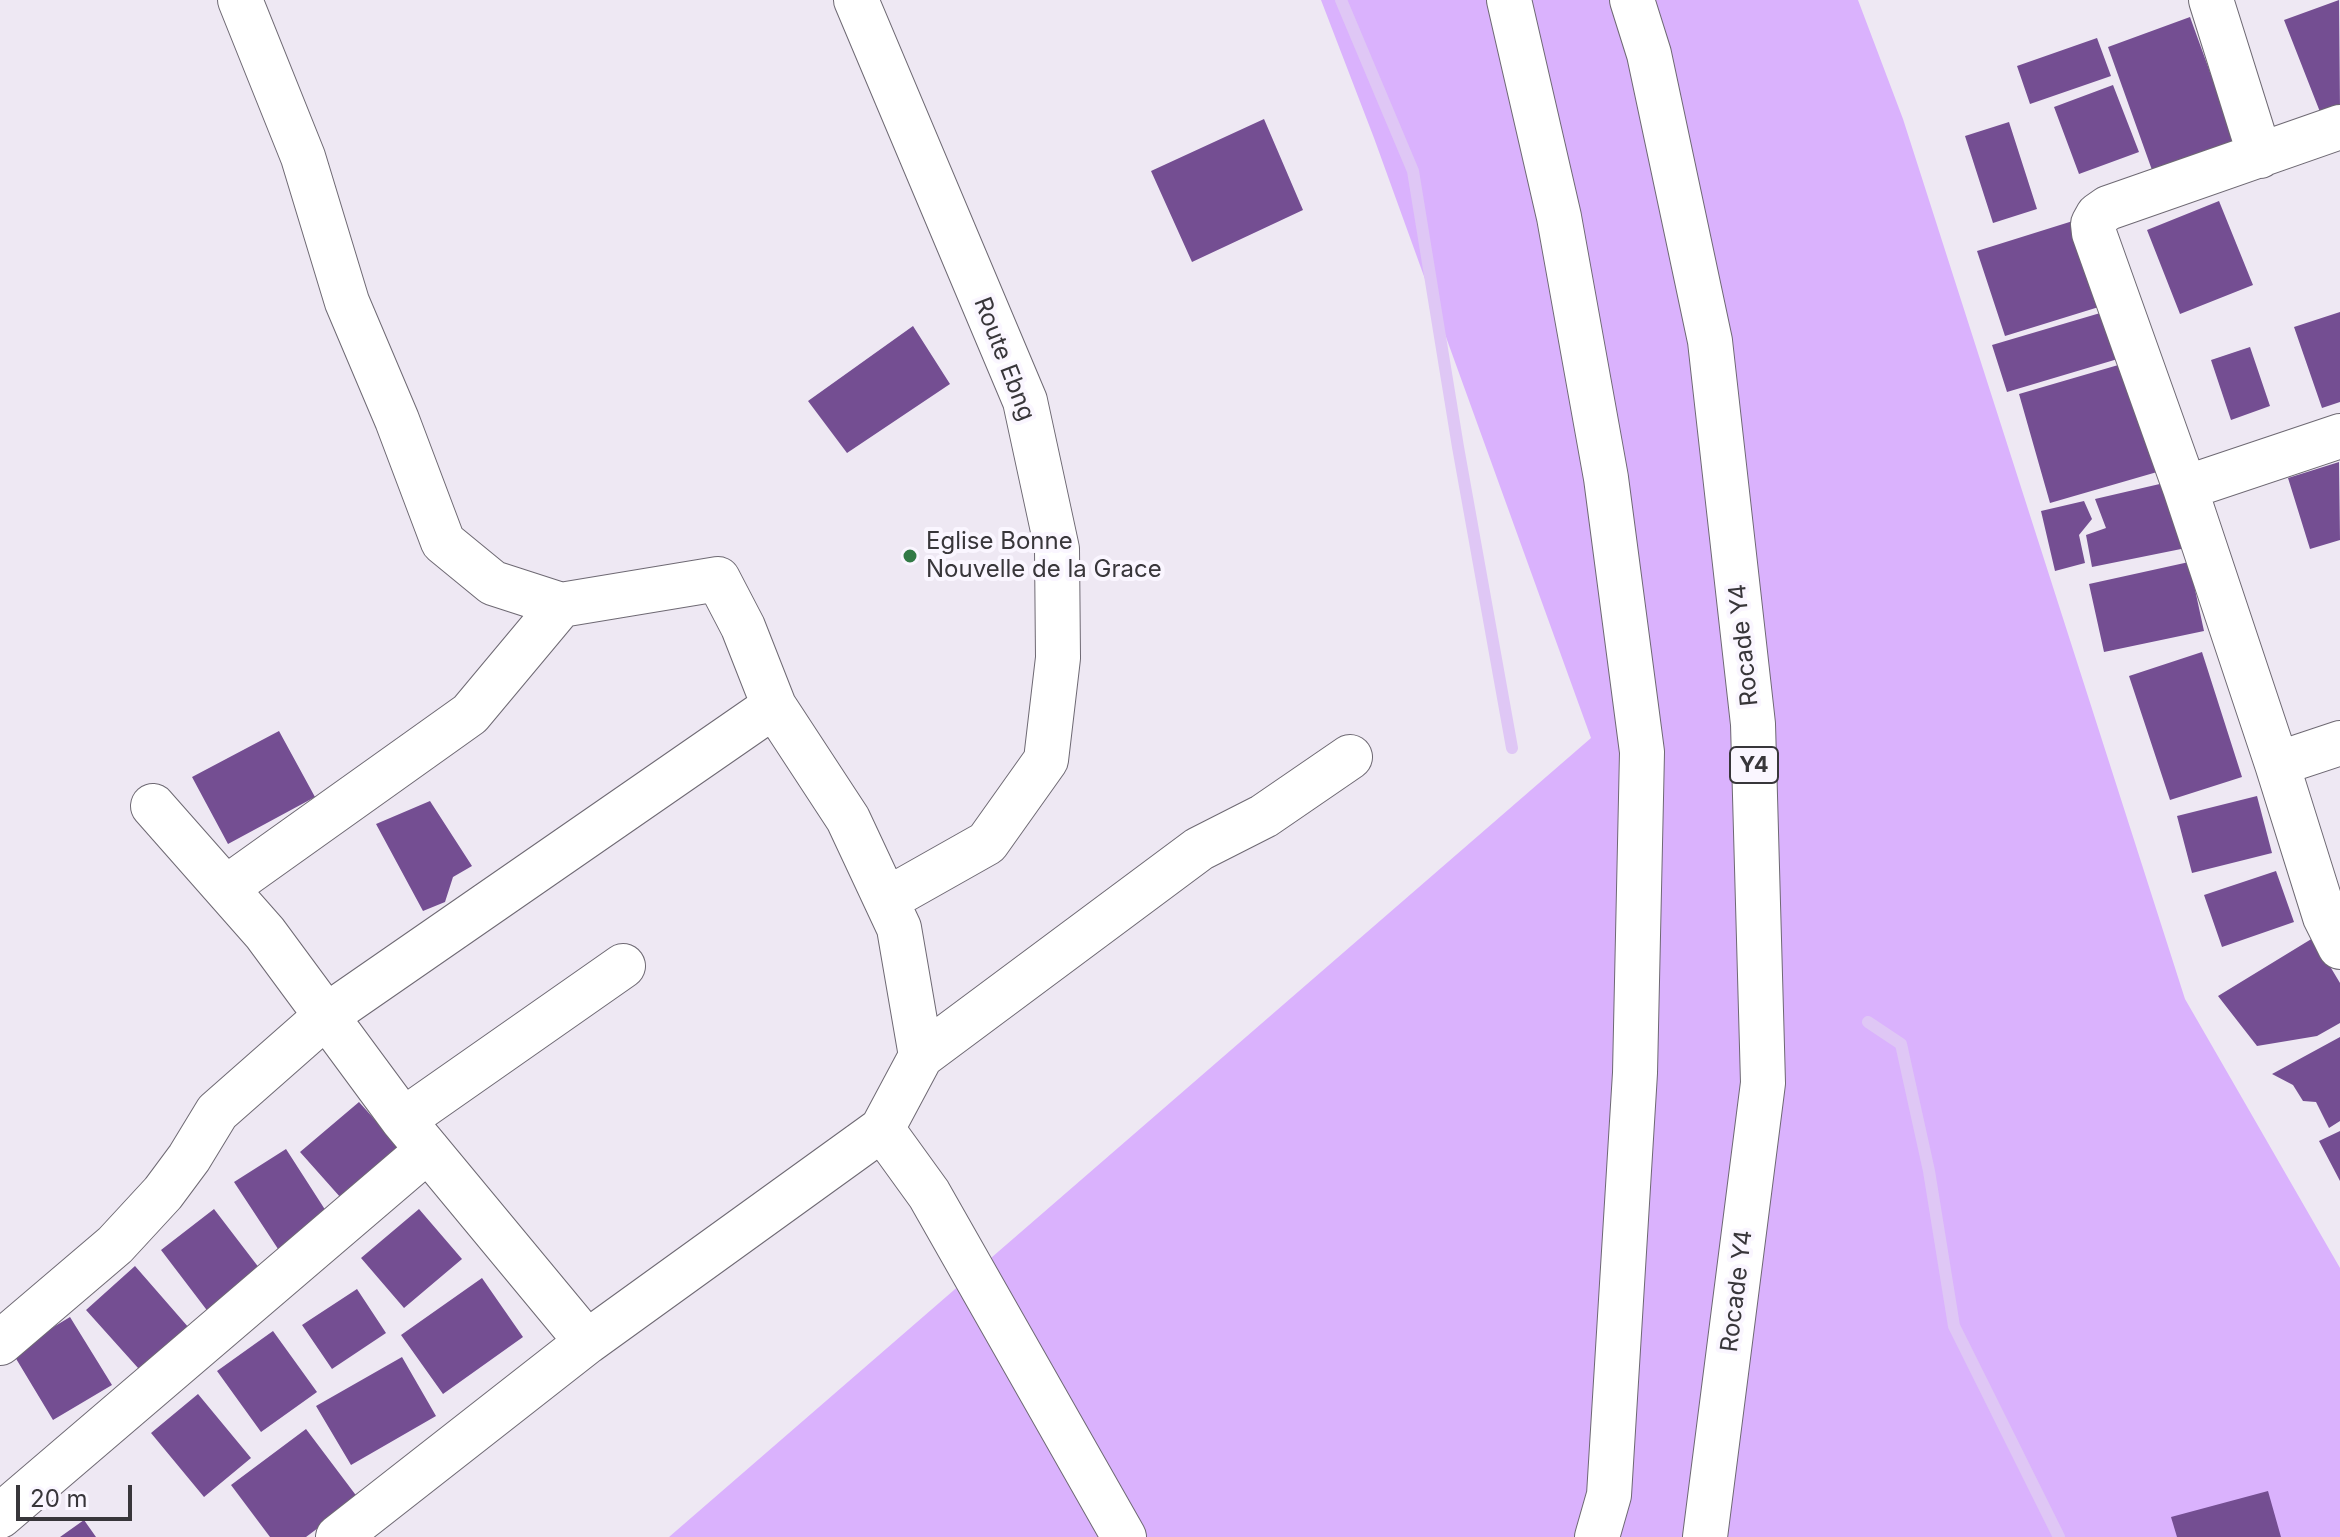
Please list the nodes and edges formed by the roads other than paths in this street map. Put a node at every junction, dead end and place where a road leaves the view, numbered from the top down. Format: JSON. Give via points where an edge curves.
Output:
{"nodes":[{"id":1,"x":240,"y":0,"type":"edge"},
{"id":2,"x":856,"y":0,"type":"edge"},
{"id":3,"x":1509,"y":0,"type":"edge"},
{"id":4,"x":1632,"y":0,"type":"edge"},
{"id":5,"x":2211,"y":0,"type":"edge"},
{"id":6,"x":2340,"y":127,"type":"edge"},
{"id":7,"x":2260,"y":156,"type":"junction"},
{"id":8,"x":2340,"y":436,"type":"edge"},
{"id":9,"x":2185,"y":488,"type":"junction"},
{"id":10,"x":561,"y":605,"type":"junction"},
{"id":11,"x":774,"y":706,"type":"junction"},
{"id":12,"x":2340,"y":743,"type":"edge"},
{"id":13,"x":1350,"y":757,"type":"dead end"},
{"id":14,"x":2277,"y":764,"type":"junction"},
{"id":15,"x":153,"y":806,"type":"dead end"},
{"id":16,"x":226,"y":888,"type":"junction"},
{"id":17,"x":886,"y":900,"type":"junction"},
{"id":18,"x":2340,"y":947,"type":"edge"},
{"id":19,"x":623,"y":966,"type":"dead end"},
{"id":20,"x":326,"y":1016,"type":"junction"},
{"id":21,"x":921,"y":1056,"type":"junction"},
{"id":22,"x":882,"y":1129,"type":"junction"},
{"id":23,"x":415,"y":1135,"type":"junction"},
{"id":24,"x":587,"y":1342,"type":"junction"},
{"id":25,"x":0,"y":1343,"type":"edge"},
{"id":26,"x":0,"y":1516,"type":"edge"},
{"id":27,"x":338,"y":1537,"type":"edge"},
{"id":28,"x":1124,"y":1537,"type":"edge"},
{"id":29,"x":1597,"y":1537,"type":"edge"},
{"id":30,"x":1705,"y":1537,"type":"edge"}],
"edges":[{"from":1,"to":10,"type":"main road","via":[[303,157],[347,302],[443,542],[493,583]]},
{"from":2,"to":17,"type":"main road","name":"Route Ebng","via":[[1025,401],[1057,549],[1058,658],[1046,760],[987,843]]},
{"from":3,"to":29,"type":"main road","via":[[1559,217],[1603,463],[1642,752],[1635,1073],[1609,1495]]},
{"from":4,"to":30,"type":"main road","name":"Rocade Y4","number":"Y4","via":[[1649,54],[1710,341],[1753,724],[1763,1083]]},
{"from":5,"to":7,"type":"main road"},
{"from":6,"to":7,"type":"main road"},
{"from":7,"to":9,"type":"main road","via":[[2108,208],[2093,224]]},
{"from":8,"to":9,"type":"main road"},
{"from":9,"to":14,"type":"main road"},
{"from":10,"to":11,"type":"main road","via":[[718,579]]},
{"from":10,"to":16,"type":"main road","via":[[470,714]]},
{"from":11,"to":17,"type":"main road","via":[[848,819]]},
{"from":11,"to":20,"type":"main road"},
{"from":12,"to":14,"type":"main road"},
{"from":13,"to":21,"type":"main road","via":[[1264,816],[1199,849]]},
{"from":14,"to":18,"type":"main road","via":[[2325,917]]},
{"from":15,"to":16,"type":"main road"},
{"from":16,"to":20,"type":"main road"},
{"from":17,"to":21,"type":"main road","via":[[899,928]]},
{"from":19,"to":23,"type":"main road"},
{"from":20,"to":23,"type":"main road"},
{"from":20,"to":25,"type":"main road","via":[[217,1112],[163,1193],[115,1245]]},
{"from":21,"to":22,"type":"main road"},
{"from":22,"to":24,"type":"main road"},
{"from":22,"to":28,"type":"main road","via":[[929,1194]]},
{"from":23,"to":24,"type":"main road"},
{"from":23,"to":26,"type":"main road"},
{"from":24,"to":27,"type":"main road"}]}
